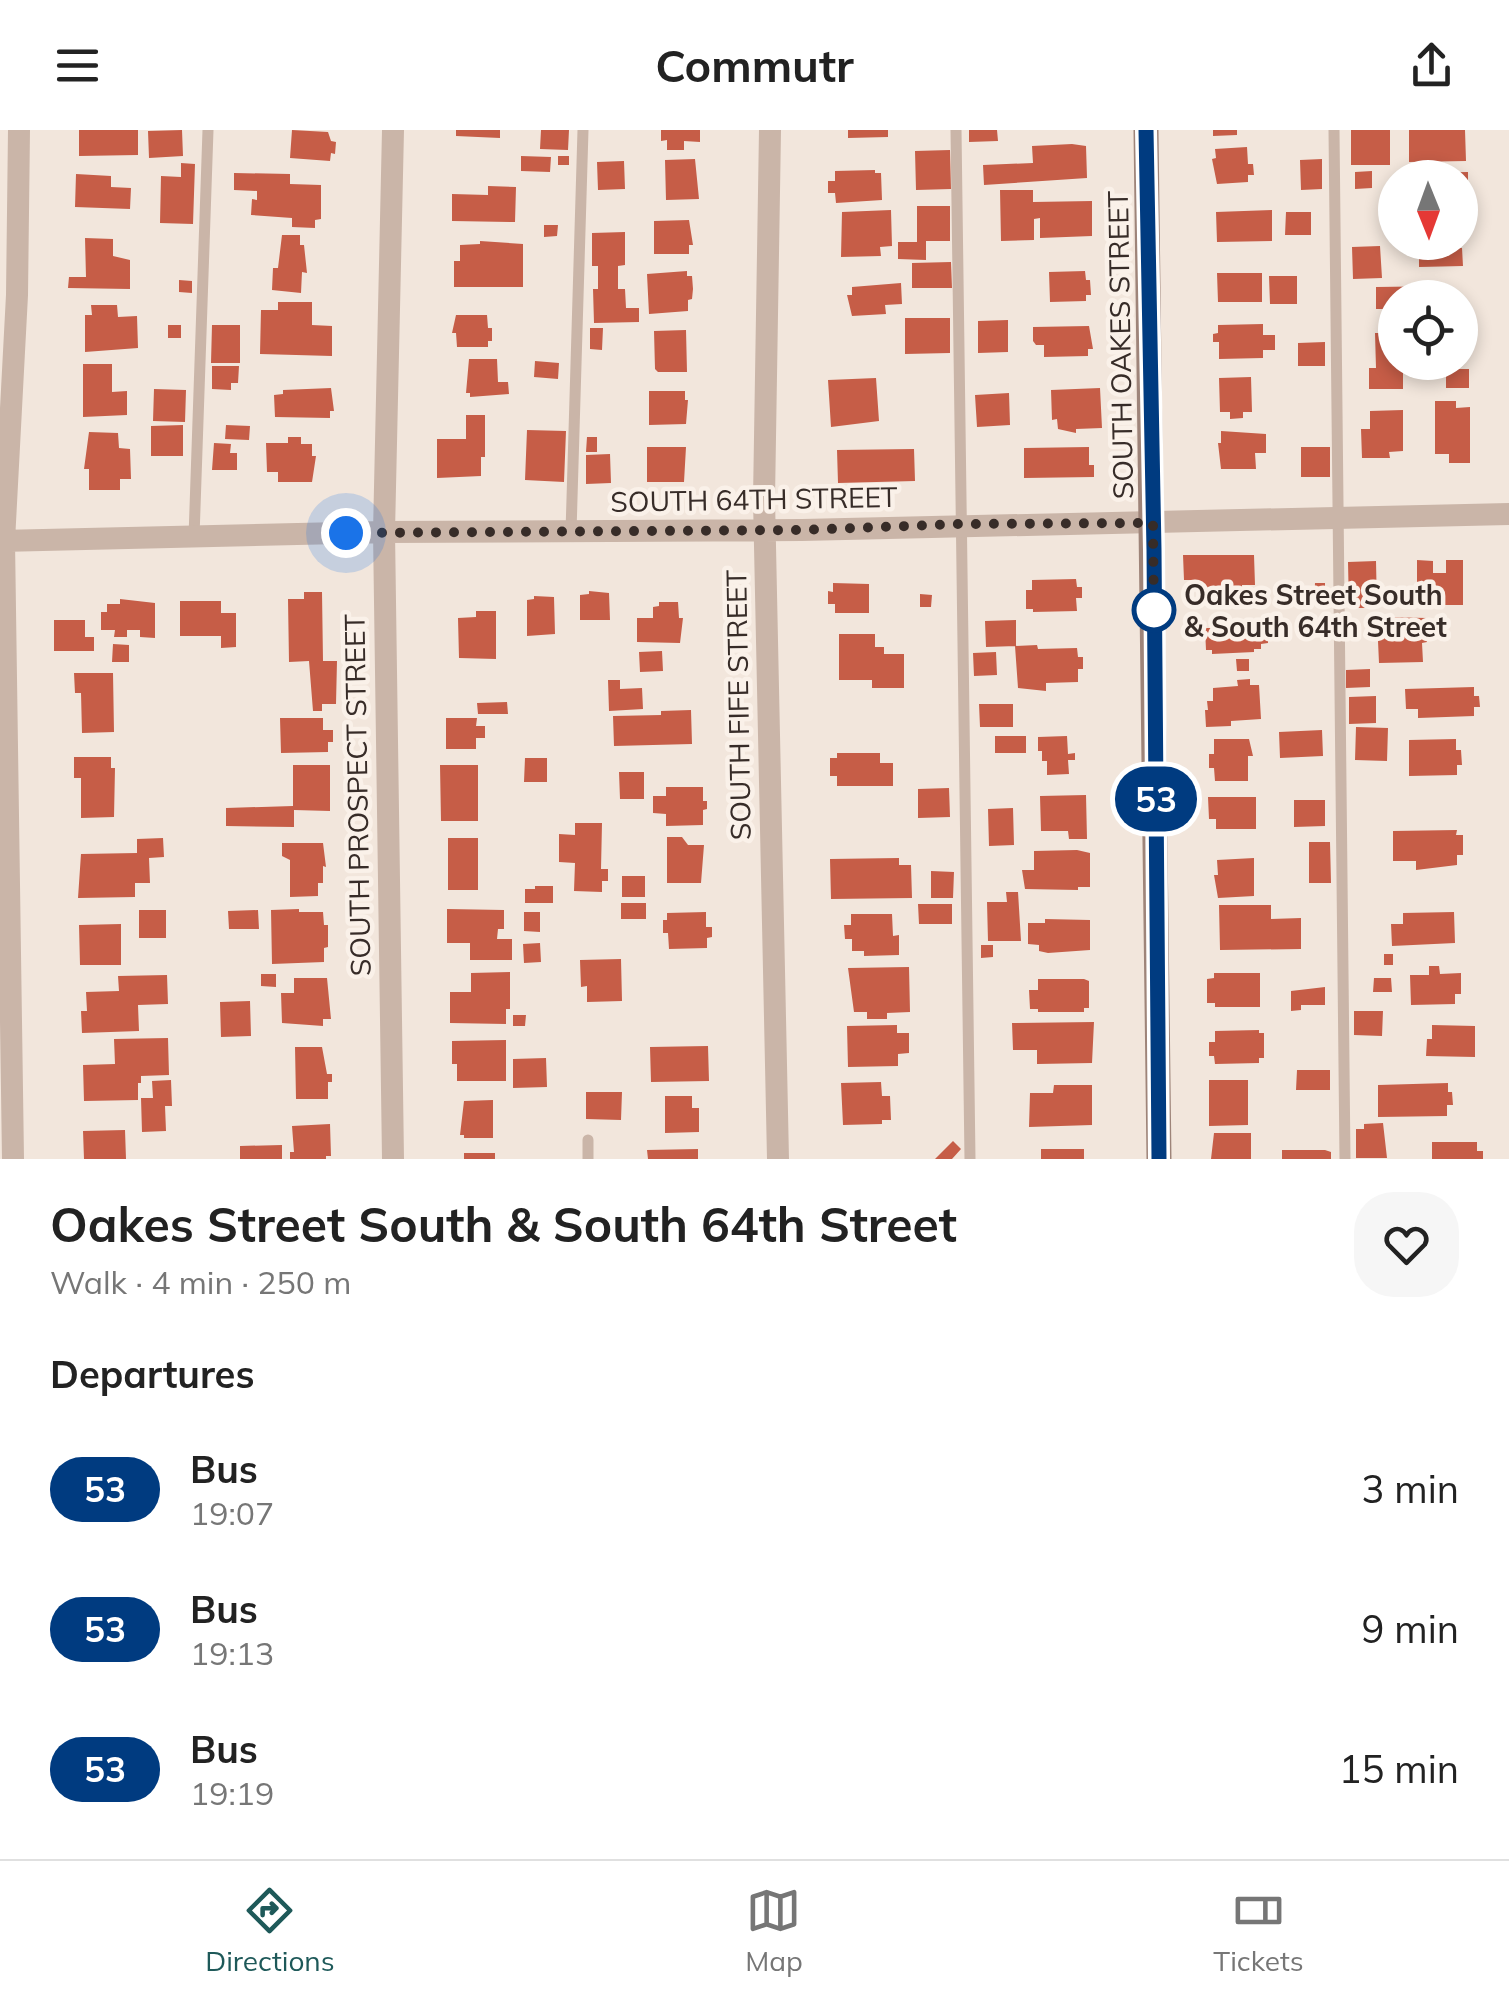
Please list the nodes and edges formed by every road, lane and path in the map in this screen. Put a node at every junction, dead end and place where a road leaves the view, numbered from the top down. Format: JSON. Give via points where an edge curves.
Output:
{"nodes":[{"id":1,"x":19,"y":130,"type":"edge"},
{"id":2,"x":208,"y":130,"type":"edge"},
{"id":3,"x":393,"y":130,"type":"edge"},
{"id":4,"x":583,"y":130,"type":"edge"},
{"id":5,"x":770,"y":130,"type":"edge"},
{"id":6,"x":956,"y":130,"type":"edge"},
{"id":7,"x":1146,"y":130,"type":"edge"},
{"id":8,"x":1334,"y":130,"type":"edge"},
{"id":9,"x":1509,"y":514,"type":"edge"},
{"id":10,"x":1338,"y":516,"type":"junction"},
{"id":11,"x":1153,"y":523,"type":"junction"},
{"id":12,"x":960,"y":524,"type":"junction"},
{"id":13,"x":765,"y":530,"type":"junction"},
{"id":14,"x":384,"y":532,"type":"junction"},
{"id":15,"x":571,"y":532,"type":"junction"},
{"id":16,"x":194,"y":536,"type":"junction"},
{"id":17,"x":2,"y":541,"type":"edge"},
{"id":18,"x":588,"y":1140,"type":"dead end"},
{"id":19,"x":13,"y":1159,"type":"edge"},
{"id":20,"x":393,"y":1159,"type":"edge"},
{"id":21,"x":588,"y":1159,"type":"edge"},
{"id":22,"x":778,"y":1159,"type":"edge"},
{"id":23,"x":970,"y":1159,"type":"edge"},
{"id":24,"x":1159,"y":1159,"type":"edge"},
{"id":25,"x":1345,"y":1159,"type":"edge"}],
"edges":[{"from":1,"to":17,"type":"street"},
{"from":2,"to":16,"type":"lane"},
{"from":3,"to":14,"type":"street","name":"SOUTH PROSPECT STREET"},
{"from":4,"to":15,"type":"lane"},
{"from":5,"to":13,"type":"street","name":"SOUTH FIFE STREET"},
{"from":6,"to":12,"type":"lane"},
{"from":7,"to":11,"type":"street","name":"SOUTH OAKES STREET"},
{"from":8,"to":10,"type":"lane"},
{"from":9,"to":10,"type":"street","name":"SOUTH 64TH STREET"},
{"from":10,"to":11,"type":"street","name":"SOUTH 64TH STREET"},
{"from":10,"to":25,"type":"lane"},
{"from":11,"to":12,"type":"street","name":"SOUTH 64TH STREET"},
{"from":11,"to":24,"type":"street","name":"SOUTH OAKES STREET"},
{"from":12,"to":13,"type":"street","name":"SOUTH 64TH STREET"},
{"from":12,"to":23,"type":"lane"},
{"from":13,"to":15,"type":"street","name":"SOUTH 64TH STREET"},
{"from":13,"to":22,"type":"street","name":"SOUTH FIFE STREET"},
{"from":14,"to":15,"type":"street","name":"SOUTH 64TH STREET"},
{"from":14,"to":16,"type":"street","name":"SOUTH 64TH STREET"},
{"from":14,"to":20,"type":"street","name":"SOUTH PROSPECT STREET"},
{"from":16,"to":17,"type":"street","name":"SOUTH 64TH STREET"},
{"from":17,"to":19,"type":"street"},
{"from":18,"to":21,"type":"lane"}]}
